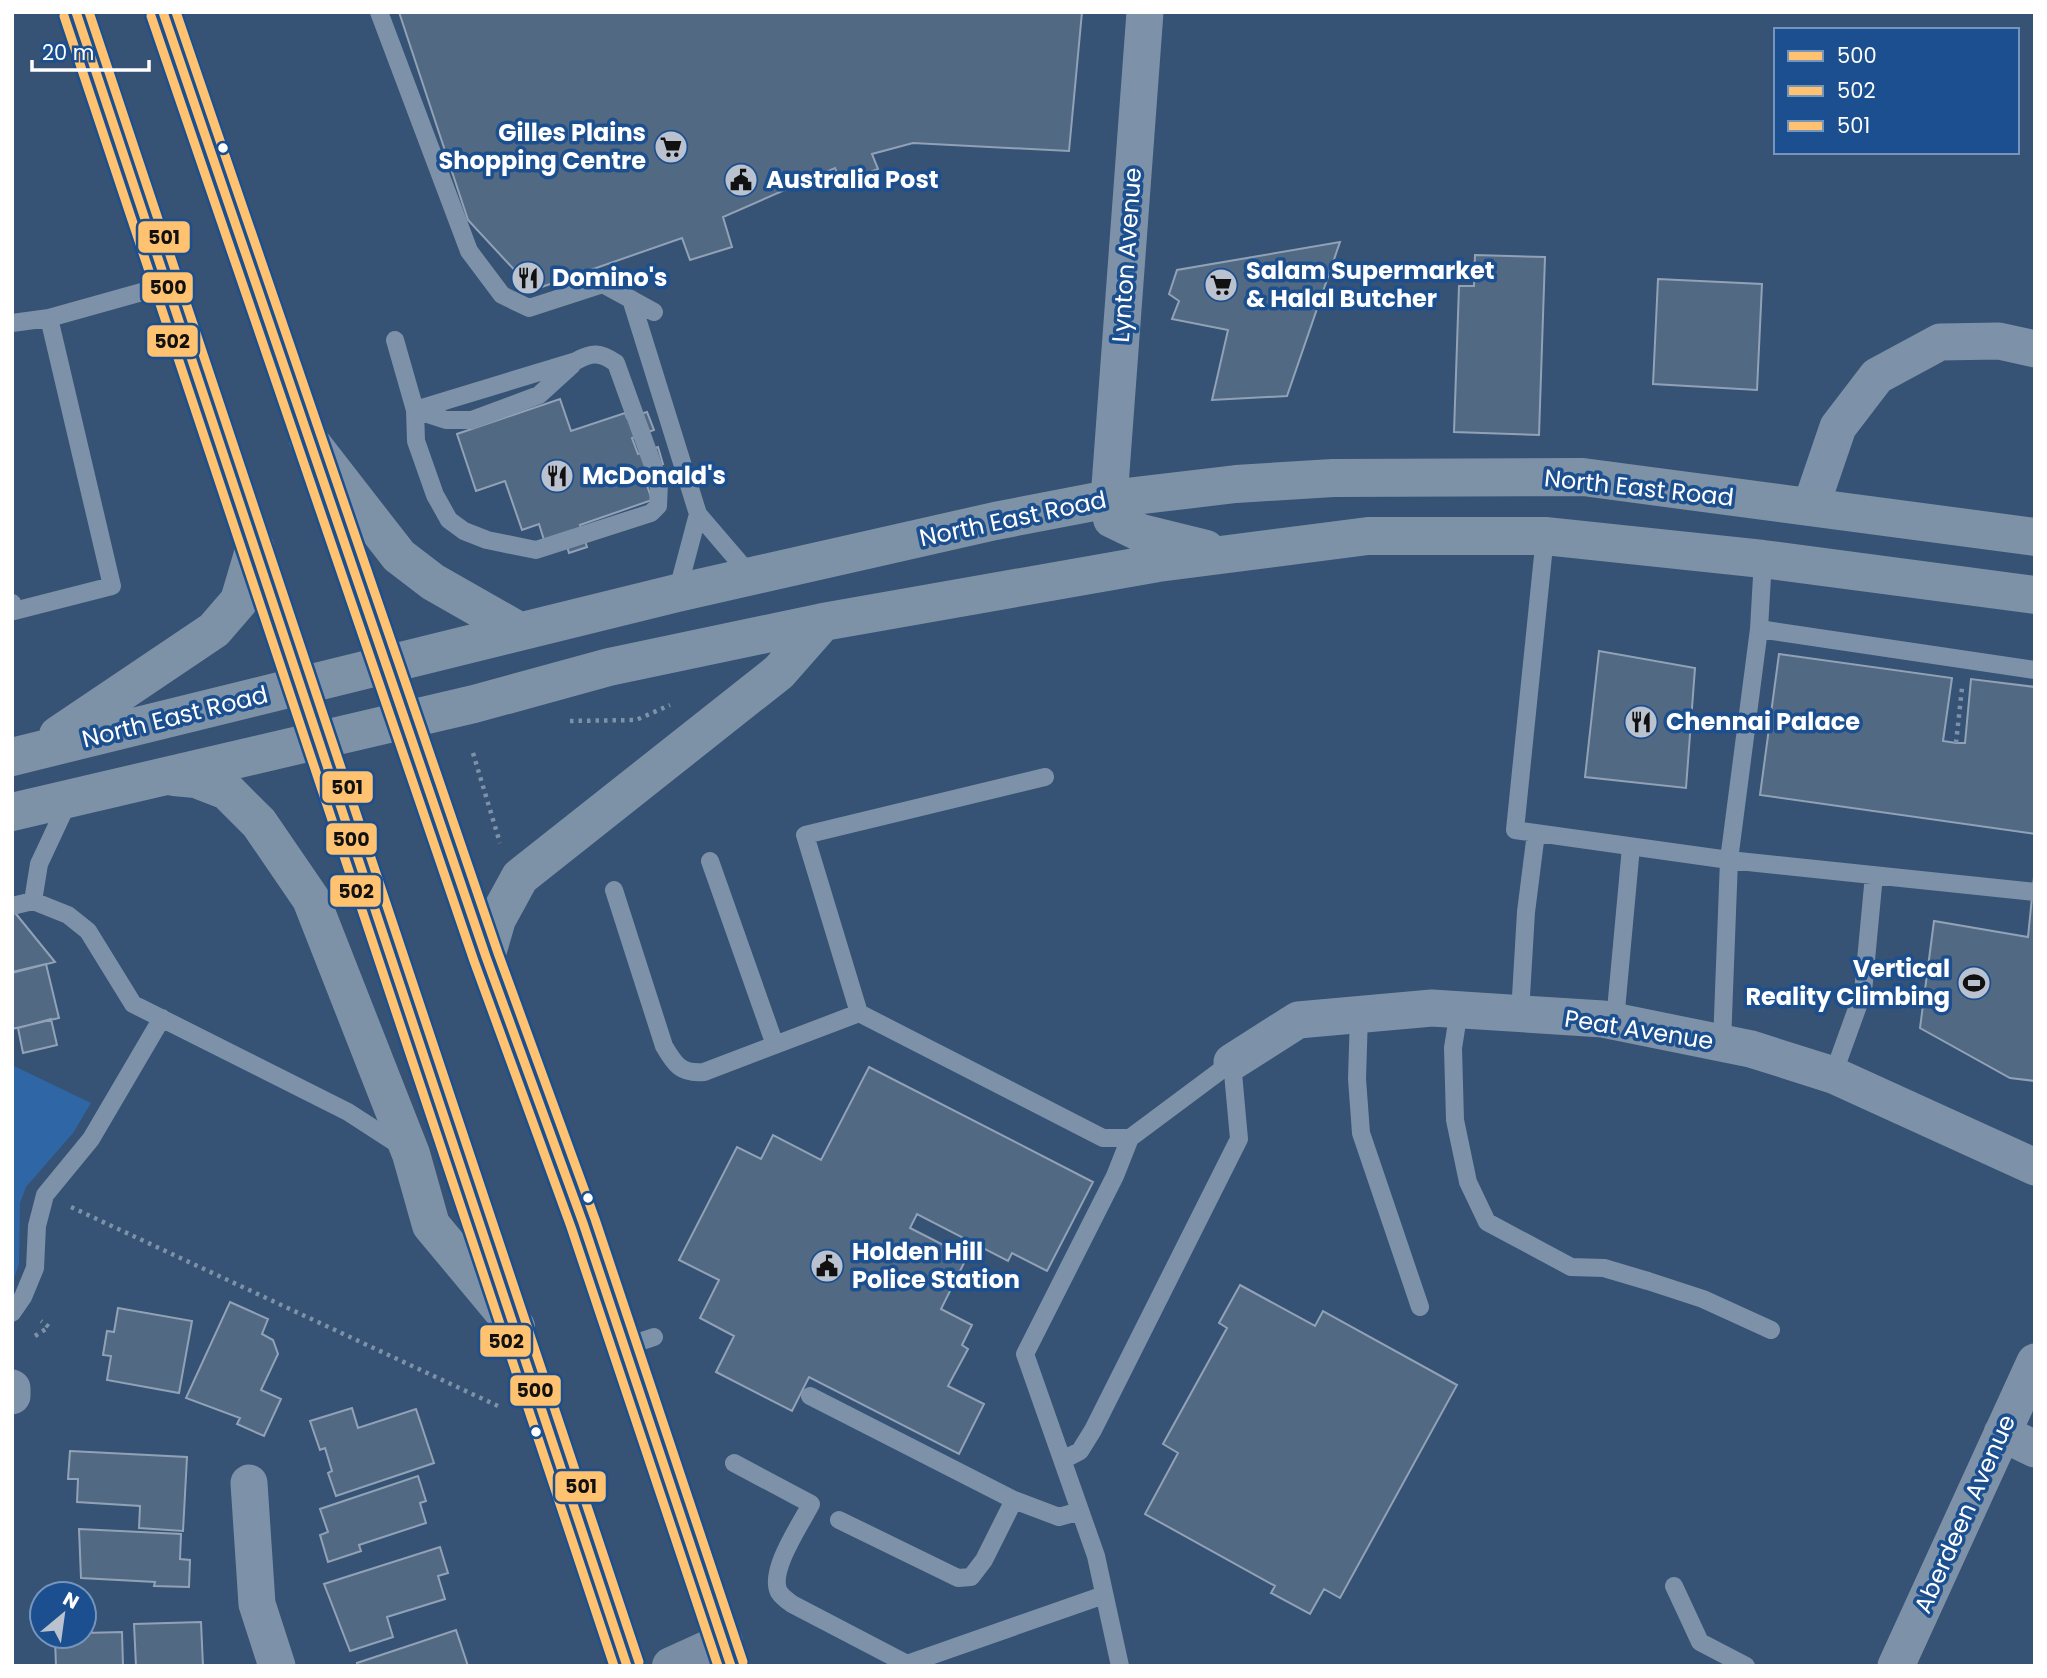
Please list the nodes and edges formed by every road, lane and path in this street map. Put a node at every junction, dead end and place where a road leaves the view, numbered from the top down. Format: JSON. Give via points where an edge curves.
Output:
{"nodes":[{"id":1,"x":163,"y":12,"type":"edge"},
{"id":2,"x":379,"y":12,"type":"edge"},
{"id":3,"x":1145,"y":12,"type":"edge"},
{"id":4,"x":75,"y":22,"type":"edge"},
{"id":5,"x":167,"y":285,"type":"junction"},
{"id":6,"x":631,"y":299,"type":"junction"},
{"id":7,"x":654,"y":312,"type":"dead end"},
{"id":8,"x":49,"y":318,"type":"junction"},
{"id":9,"x":12,"y":323,"type":"edge"},
{"id":10,"x":395,"y":340,"type":"dead end"},
{"id":11,"x":2035,"y":349,"type":"edge"},
{"id":12,"x":576,"y":361,"type":"junction"},
{"id":13,"x":415,"y":410,"type":"junction"},
{"id":14,"x":308,"y":439,"type":"junction"},
{"id":15,"x":1109,"y":499,"type":"junction"},
{"id":16,"x":1811,"y":506,"type":"junction"},
{"id":17,"x":698,"y":513,"type":"junction"},
{"id":18,"x":1545,"y":536,"type":"junction"},
{"id":19,"x":2035,"y":537,"type":"edge"},
{"id":20,"x":255,"y":547,"type":"junction"},
{"id":21,"x":1221,"y":554,"type":"junction"},
{"id":22,"x":1763,"y":559,"type":"junction"},
{"id":23,"x":1804,"y":564,"type":"junction"},
{"id":24,"x":752,"y":577,"type":"junction"},
{"id":25,"x":677,"y":593,"type":"junction"},
{"id":26,"x":2035,"y":595,"type":"edge"},
{"id":27,"x":12,"y":603,"type":"edge"},
{"id":28,"x":823,"y":622,"type":"junction"},
{"id":29,"x":1759,"y":629,"type":"junction"},
{"id":30,"x":519,"y":631,"type":"junction"},
{"id":31,"x":1964,"y":660,"type":"junction"},
{"id":32,"x":385,"y":665,"type":"junction"},
{"id":33,"x":2035,"y":670,"type":"edge"},
{"id":34,"x":301,"y":686,"type":"junction"},
{"id":35,"x":404,"y":720,"type":"junction"},
{"id":36,"x":320,"y":740,"type":"junction"},
{"id":37,"x":1956,"y":743,"type":"dead end"},
{"id":38,"x":473,"y":753,"type":"dead end"},
{"id":39,"x":23,"y":755,"type":"edge"},
{"id":40,"x":162,"y":777,"type":"junction"},
{"id":41,"x":1045,"y":777,"type":"dead end"},
{"id":42,"x":70,"y":799,"type":"junction"},
{"id":43,"x":12,"y":812,"type":"edge"},
{"id":44,"x":1536,"y":834,"type":"junction"},
{"id":45,"x":1631,"y":847,"type":"junction"},
{"id":46,"x":502,"y":852,"type":"dead end"},
{"id":47,"x":1729,"y":860,"type":"junction"},
{"id":48,"x":710,"y":861,"type":"dead end"},
{"id":49,"x":1874,"y":875,"type":"junction"},
{"id":50,"x":614,"y":890,"type":"dead end"},
{"id":51,"x":2035,"y":892,"type":"edge"},
{"id":52,"x":33,"y":901,"type":"junction"},
{"id":53,"x":12,"y":906,"type":"edge"},
{"id":54,"x":486,"y":957,"type":"junction"},
{"id":55,"x":1459,"y":1010,"type":"junction"},
{"id":56,"x":859,"y":1013,"type":"junction"},
{"id":57,"x":1520,"y":1013,"type":"junction"},
{"id":58,"x":1359,"y":1015,"type":"junction"},
{"id":59,"x":162,"y":1018,"type":"junction"},
{"id":60,"x":1615,"y":1021,"type":"junction"},
{"id":61,"x":1722,"y":1043,"type":"junction"},
{"id":62,"x":775,"y":1045,"type":"junction"},
{"id":63,"x":1232,"y":1062,"type":"junction"},
{"id":64,"x":1833,"y":1075,"type":"junction"},
{"id":65,"x":1130,"y":1138,"type":"junction"},
{"id":66,"x":411,"y":1154,"type":"junction"},
{"id":67,"x":2035,"y":1167,"type":"edge"},
{"id":68,"x":45,"y":1195,"type":"junction"},
{"id":69,"x":1420,"y":1307,"type":"dead end"},
{"id":70,"x":12,"y":1312,"type":"edge"},
{"id":71,"x":516,"y":1326,"type":"junction"},
{"id":72,"x":1771,"y":1330,"type":"dead end"},
{"id":73,"x":2035,"y":1362,"type":"edge"},
{"id":74,"x":12,"y":1388,"type":"edge"},
{"id":75,"x":12,"y":1396,"type":"edge"},
{"id":76,"x":810,"y":1396,"type":"dead end"},
{"id":77,"x":504,"y":1409,"type":"dead end"},
{"id":78,"x":2001,"y":1433,"type":"junction"},
{"id":79,"x":2035,"y":1449,"type":"edge"},
{"id":80,"x":1063,"y":1460,"type":"junction"},
{"id":81,"x":734,"y":1463,"type":"dead end"},
{"id":82,"x":249,"y":1483,"type":"dead end"},
{"id":83,"x":1014,"y":1500,"type":"junction"},
{"id":84,"x":1080,"y":1511,"type":"junction"},
{"id":85,"x":839,"y":1520,"type":"dead end"},
{"id":86,"x":1674,"y":1586,"type":"dead end"},
{"id":87,"x":1104,"y":1595,"type":"junction"},
{"id":88,"x":734,"y":1658,"type":"edge"},
{"id":89,"x":277,"y":1666,"type":"edge"},
{"id":90,"x":626,"y":1666,"type":"edge"},
{"id":91,"x":671,"y":1666,"type":"edge"},
{"id":92,"x":1120,"y":1666,"type":"edge"},
{"id":93,"x":1746,"y":1666,"type":"edge"},
{"id":94,"x":1896,"y":1666,"type":"edge"}],
"edges":[{"from":1,"to":14,"type":"main road"},
{"from":2,"to":6,"type":"lane","via":[[469,251],[502,295],[529,308],[603,284]]},
{"from":3,"to":15,"type":"street","name":"Lynton Avenue"},
{"from":4,"to":5,"type":"main road"},
{"from":5,"to":8,"type":"lane"},
{"from":5,"to":20,"type":"main road"},
{"from":6,"to":7,"type":"lane"},
{"from":6,"to":17,"type":"lane"},
{"from":8,"to":9,"type":"lane"},
{"from":8,"to":27,"type":"lane","via":[[112,586],[14,611]]},
{"from":10,"to":13,"type":"lane"},
{"from":11,"to":16,"type":"street","via":[[1999,341],[1940,342],[1877,376],[1838,427]]},
{"from":12,"to":13,"type":"lane"},
{"from":12,"to":13,"type":"lane","via":[[539,395],[472,420],[446,420]]},
{"from":12,"to":13,"type":"lane","via":[[591,353],[616,363],[659,482],[658,506],[651,513],[556,546],[536,550],[487,540],[449,520],[416,441]]},
{"from":14,"to":30,"type":"highway","via":[[399,556],[433,582]]},
{"from":14,"to":32,"type":"main road"},
{"from":15,"to":16,"type":"highway","name":"North East Road","via":[[1333,478],[1583,477]]},
{"from":15,"to":21,"type":"highway","via":[[1112,519],[1140,533]]},
{"from":15,"to":24,"type":"highway","name":"North East Road"},
{"from":16,"to":19,"type":"highway","name":"North East Road"},
{"from":16,"to":23,"type":"highway"},
{"from":17,"to":24,"type":"lane"},
{"from":17,"to":25,"type":"lane"},
{"from":18,"to":21,"type":"highway","via":[[1368,536]]},
{"from":18,"to":22,"type":"highway"},
{"from":18,"to":44,"type":"lane","via":[[1516,830]]},
{"from":20,"to":34,"type":"main road"},
{"from":20,"to":39,"type":"highway","via":[[239,601],[214,630]]},
{"from":21,"to":28,"type":"highway"},
{"from":22,"to":23,"type":"highway"},
{"from":22,"to":29,"type":"lane"},
{"from":23,"to":26,"type":"highway"},
{"from":24,"to":25,"type":"highway","name":"North East Road"},
{"from":25,"to":30,"type":"highway","name":"North East Road"},
{"from":28,"to":35,"type":"highway","via":[[608,667]]},
{"from":28,"to":54,"type":"highway","via":[[779,672],[520,877],[497,919]]},
{"from":29,"to":31,"type":"lane"},
{"from":29,"to":47,"type":"lane"},
{"from":30,"to":32,"type":"highway","name":"North East Road"},
{"from":31,"to":33,"type":"lane"},
{"from":31,"to":37,"type":"path"},
{"from":32,"to":34,"type":"highway","name":"North East Road"},
{"from":32,"to":35,"type":"main road"},
{"from":34,"to":36,"type":"main road"},
{"from":34,"to":39,"type":"highway","name":"North East Road"},
{"from":35,"to":36,"type":"highway"},
{"from":35,"to":54,"type":"main road"},
{"from":36,"to":40,"type":"highway"},
{"from":36,"to":71,"type":"main road"},
{"from":38,"to":46,"type":"path"},
{"from":40,"to":42,"type":"highway"},
{"from":40,"to":66,"type":"highway","via":[[196,779],[227,791],[259,823],[311,899]]},
{"from":41,"to":56,"type":"lane","via":[[805,835]]},
{"from":42,"to":43,"type":"highway"},
{"from":42,"to":52,"type":"lane","via":[[39,864]]},
{"from":44,"to":45,"type":"lane"},
{"from":44,"to":57,"type":"lane","via":[[1525,912]]},
{"from":45,"to":47,"type":"lane"},
{"from":45,"to":60,"type":"lane"},
{"from":47,"to":49,"type":"lane"},
{"from":47,"to":61,"type":"lane"},
{"from":48,"to":62,"type":"lane"},
{"from":49,"to":51,"type":"lane"},
{"from":49,"to":64,"type":"lane","via":[[1863,992]]},
{"from":50,"to":62,"type":"lane","via":[[664,1046],[675,1065],[688,1073],[704,1072]]},
{"from":52,"to":53,"type":"lane"},
{"from":52,"to":59,"type":"lane","via":[[68,915],[88,931],[133,1004]]},
{"from":54,"to":88,"type":"main road","via":[[639,1342]]},
{"from":55,"to":57,"type":"street","name":"Peat Avenue"},
{"from":55,"to":58,"type":"street","name":"Peat Avenue"},
{"from":55,"to":72,"type":"lane","via":[[1453,1048],[1455,1120],[1468,1182],[1487,1222],[1571,1267],[1604,1268],[1648,1280]]},
{"from":56,"to":62,"type":"lane"},
{"from":56,"to":65,"type":"lane","via":[[1103,1138]]},
{"from":57,"to":60,"type":"street","name":"Peat Avenue"},
{"from":58,"to":63,"type":"street","name":"Peat Avenue","via":[[1298,1020]]},
{"from":58,"to":69,"type":"lane","via":[[1357,1079],[1362,1133]]},
{"from":59,"to":66,"type":"lane","via":[[348,1112]]},
{"from":59,"to":68,"type":"lane","via":[[91,1139]]},
{"from":60,"to":61,"type":"street","name":"Peat Avenue"},
{"from":61,"to":64,"type":"street","name":"Peat Avenue"},
{"from":63,"to":65,"type":"lane"},
{"from":63,"to":80,"type":"lane","via":[[1239,1139],[1093,1430],[1080,1451]]},
{"from":64,"to":67,"type":"street","name":"Peat Avenue"},
{"from":65,"to":80,"type":"lane","via":[[1025,1354]]},
{"from":66,"to":71,"type":"highway","via":[[431,1225]]},
{"from":68,"to":70,"type":"lane","via":[[37,1226],[35,1268]]},
{"from":68,"to":77,"type":"path"},
{"from":71,"to":90,"type":"main road"},
{"from":73,"to":78,"type":"street","name":"Aberdeen Avenue"},
{"from":74,"to":75,"type":"street"},
{"from":76,"to":83,"type":"lane"},
{"from":78,"to":79,"type":"street"},
{"from":78,"to":94,"type":"street","name":"Aberdeen Avenue"},
{"from":80,"to":84,"type":"lane"},
{"from":81,"to":87,"type":"lane","via":[[811,1504],[780,1563],[776,1578],[780,1593],[792,1604],[906,1664]]},
{"from":82,"to":89,"type":"street","via":[[257,1604]]},
{"from":83,"to":84,"type":"lane","via":[[1059,1517]]},
{"from":83,"to":85,"type":"lane","via":[[971,1577],[958,1578]]},
{"from":84,"to":87,"type":"lane"},
{"from":86,"to":93,"type":"lane","via":[[1700,1642]]},
{"from":87,"to":92,"type":"lane"},
{"from":88,"to":91,"type":"main road"}]}
